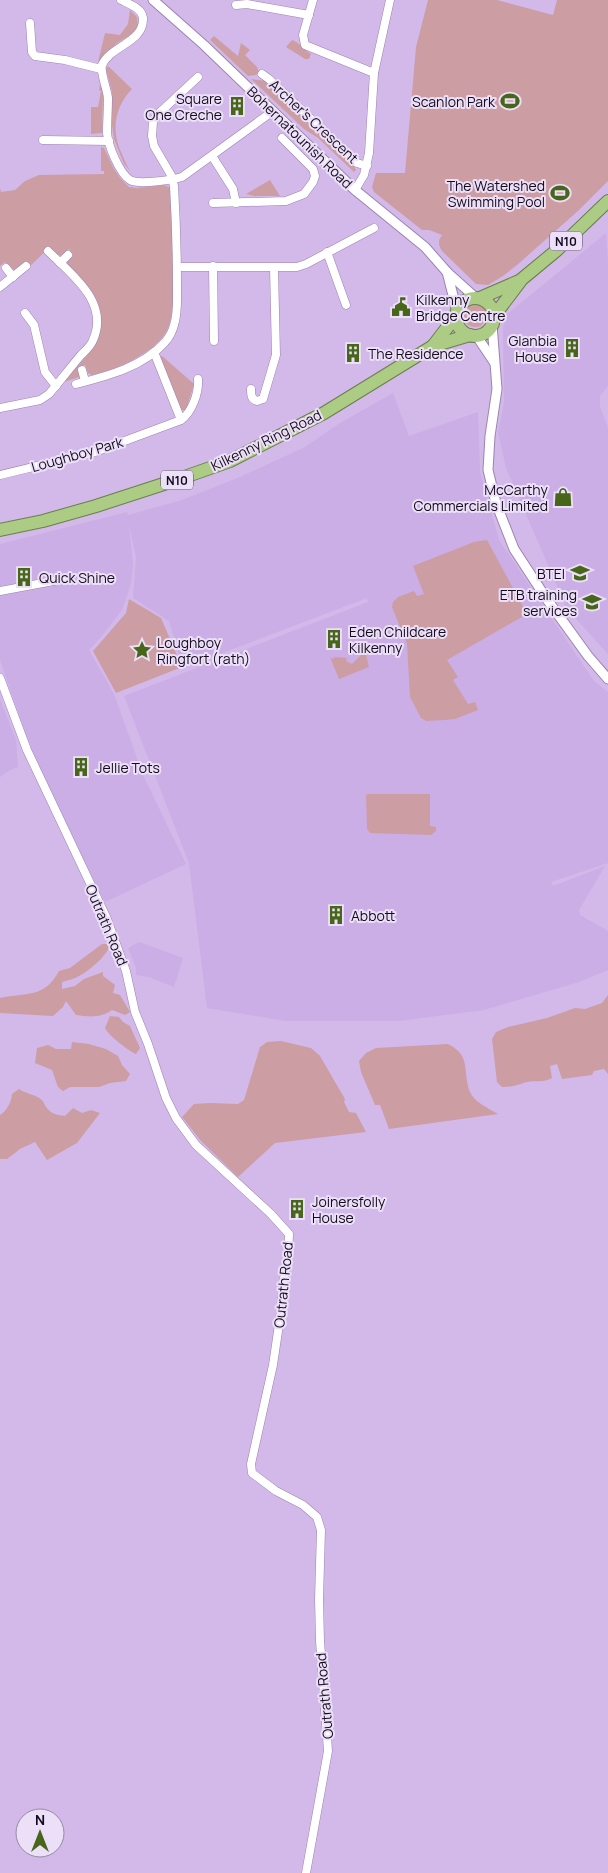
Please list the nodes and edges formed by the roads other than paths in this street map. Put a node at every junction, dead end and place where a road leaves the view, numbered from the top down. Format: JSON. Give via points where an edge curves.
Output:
{"nodes":[{"id":1,"x":121,"y":0,"type":"edge"},
{"id":2,"x":153,"y":0,"type":"edge"},
{"id":3,"x":313,"y":0,"type":"edge"},
{"id":4,"x":390,"y":0,"type":"edge"},
{"id":5,"x":236,"y":5,"type":"dead end"},
{"id":6,"x":309,"y":16,"type":"junction"},
{"id":7,"x":30,"y":23,"type":"dead end"},
{"id":8,"x":101,"y":69,"type":"junction"},
{"id":9,"x":374,"y":73,"type":"junction"},
{"id":10,"x":262,"y":74,"type":"dead end"},
{"id":11,"x":198,"y":77,"type":"dead end"},
{"id":12,"x":273,"y":111,"type":"junction"},
{"id":13,"x":282,"y":138,"type":"dead end"},
{"id":14,"x":43,"y":139,"type":"dead end"},
{"id":15,"x":109,"y":141,"type":"junction"},
{"id":16,"x":212,"y":156,"type":"junction"},
{"id":17,"x":367,"y":166,"type":"junction"},
{"id":18,"x":173,"y":180,"type":"junction"},
{"id":19,"x":355,"y":190,"type":"junction"},
{"id":20,"x":608,"y":201,"type":"edge"},
{"id":21,"x":213,"y":203,"type":"dead end"},
{"id":22,"x":236,"y":203,"type":"junction"},
{"id":23,"x":374,"y":228,"type":"dead end"},
{"id":24,"x":48,"y":251,"type":"dead end"},
{"id":25,"x":327,"y":252,"type":"junction"},
{"id":26,"x":68,"y":255,"type":"dead end"},
{"id":27,"x":60,"y":263,"type":"junction"},
{"id":28,"x":26,"y":266,"type":"dead end"},
{"id":29,"x":213,"y":266,"type":"junction"},
{"id":30,"x":177,"y":267,"type":"junction"},
{"id":31,"x":6,"y":268,"type":"dead end"},
{"id":32,"x":274,"y":268,"type":"junction"},
{"id":33,"x":447,"y":272,"type":"junction"},
{"id":34,"x":13,"y":277,"type":"junction"},
{"id":35,"x":522,"y":279,"type":"junction"},
{"id":36,"x":0,"y":287,"type":"edge"},
{"id":37,"x":478,"y":298,"type":"junction"},
{"id":38,"x":346,"y":305,"type":"dead end"},
{"id":39,"x":25,"y":313,"type":"dead end"},
{"id":40,"x":456,"y":314,"type":"junction"},
{"id":41,"x":493,"y":320,"type":"junction"},
{"id":42,"x":473,"y":335,"type":"junction"},
{"id":43,"x":214,"y":341,"type":"dead end"},
{"id":44,"x":433,"y":346,"type":"junction"},
{"id":45,"x":154,"y":352,"type":"junction"},
{"id":46,"x":494,"y":362,"type":"junction"},
{"id":47,"x":82,"y":370,"type":"dead end"},
{"id":48,"x":198,"y":379,"type":"dead end"},
{"id":49,"x":86,"y":382,"type":"junction"},
{"id":50,"x":76,"y":384,"type":"dead end"},
{"id":51,"x":56,"y":386,"type":"junction"},
{"id":52,"x":251,"y":389,"type":"dead end"},
{"id":53,"x":0,"y":408,"type":"edge"},
{"id":54,"x":181,"y":420,"type":"junction"},
{"id":55,"x":0,"y":474,"type":"edge"},
{"id":56,"x":22,"y":526,"type":"junction"},
{"id":57,"x":0,"y":530,"type":"edge"},
{"id":58,"x":0,"y":535,"type":"edge"},
{"id":59,"x":64,"y":579,"type":"dead end"},
{"id":60,"x":0,"y":591,"type":"edge"},
{"id":61,"x":0,"y":678,"type":"edge"},
{"id":62,"x":608,"y":679,"type":"edge"},
{"id":63,"x":306,"y":1873,"type":"edge"}],
"edges":[{"from":1,"to":8,"type":"street","via":[[141,13],[141,29],[136,37],[112,53]]},
{"from":2,"to":12,"type":"street","name":"Bohernatounish Road"},
{"from":3,"to":6,"type":"street"},
{"from":4,"to":9,"type":"street","name":"Archer's Crescent"},
{"from":5,"to":6,"type":"street","via":[[247,4]]},
{"from":6,"to":9,"type":"street","via":[[303,36],[305,44]]},
{"from":7,"to":8,"type":"street","via":[[35,56]]},
{"from":8,"to":15,"type":"street","via":[[107,92]]},
{"from":9,"to":17,"type":"street","name":"Archer's Crescent"},
{"from":10,"to":17,"type":"street","name":"Archer's Crescent","via":[[357,163]]},
{"from":11,"to":18,"type":"street","via":[[153,122],[154,146]]},
{"from":12,"to":16,"type":"street"},
{"from":12,"to":19,"type":"street","name":"Bohernatounish Road"},
{"from":13,"to":22,"type":"street","via":[[313,169],[315,176],[310,187],[304,194],[286,201]]},
{"from":14,"to":15,"type":"street"},
{"from":15,"to":18,"type":"street","via":[[120,168],[131,181]]},
{"from":16,"to":18,"type":"street"},
{"from":16,"to":22,"type":"street","via":[[233,189]]},
{"from":17,"to":19,"type":"street","name":"Archer's Crescent"},
{"from":18,"to":30,"type":"street"},
{"from":19,"to":33,"type":"street","name":"Bohernatounish Road","via":[[425,247]]},
{"from":20,"to":35,"type":"highway","number":"N10"},
{"from":21,"to":22,"type":"street"},
{"from":23,"to":25,"type":"street"},
{"from":24,"to":27,"type":"street"},
{"from":25,"to":32,"type":"street","via":[[297,267]]},
{"from":25,"to":38,"type":"street"},
{"from":26,"to":27,"type":"street"},
{"from":27,"to":51,"type":"street","via":[[91,297],[96,324],[93,341]]},
{"from":28,"to":34,"type":"street"},
{"from":29,"to":30,"type":"street"},
{"from":29,"to":32,"type":"street"},
{"from":29,"to":43,"type":"street"},
{"from":30,"to":45,"type":"street","via":[[174,326],[166,341]]},
{"from":31,"to":34,"type":"street"},
{"from":32,"to":52,"type":"street","via":[[276,355],[263,399],[253,400]]},
{"from":33,"to":37,"type":"street","name":"Bohernatounish Road"},
{"from":33,"to":40,"type":"street","name":"Bohernatounish Road"},
{"from":34,"to":36,"type":"street"},
{"from":35,"to":37,"type":"highway","number":"N10"},
{"from":35,"to":41,"type":"highway","number":"N10"},
{"from":37,"to":40,"type":"highway","number":"N10","via":[[464,301]]},
{"from":37,"to":41,"type":"highway","via":[[490,305]]},
{"from":39,"to":51,"type":"street","via":[[34,325],[45,372]]},
{"from":40,"to":42,"type":"highway","via":[[460,328]]},
{"from":40,"to":44,"type":"highway","name":"Kilkenny Ring Road","number":"N10"},
{"from":41,"to":42,"type":"highway","number":"N10","via":[[486,332]]},
{"from":41,"to":46,"type":"street"},
{"from":42,"to":44,"type":"highway","name":"Kilkenny Ring Road","number":"N10"},
{"from":42,"to":46,"type":"street"},
{"from":44,"to":56,"type":"highway","name":"Kilkenny Ring Road","number":"N10","via":[[324,413],[230,460],[167,483]]},
{"from":45,"to":49,"type":"street","via":[[134,365]]},
{"from":45,"to":54,"type":"street"},
{"from":46,"to":62,"type":"street","via":[[497,399],[488,470],[496,503],[514,549],[546,598]]},
{"from":47,"to":49,"type":"street"},
{"from":48,"to":54,"type":"street","via":[[192,406]]},
{"from":49,"to":50,"type":"street"},
{"from":51,"to":53,"type":"street","via":[[40,400]]},
{"from":54,"to":55,"type":"street","name":"Loughboy Park","via":[[95,452]]},
{"from":56,"to":57,"type":"highway","name":"Kilkenny Ring Road","number":"N10"},
{"from":56,"to":58,"type":"street"},
{"from":59,"to":60,"type":"street"},
{"from":61,"to":63,"type":"street","name":"Outrath Road","via":[[26,750],[107,919],[126,971],[135,1012],[176,1118],[196,1145],[289,1234],[278,1329],[251,1464],[252,1472],[258,1478],[317,1517],[322,1530],[320,1641],[328,1751]]}]}
